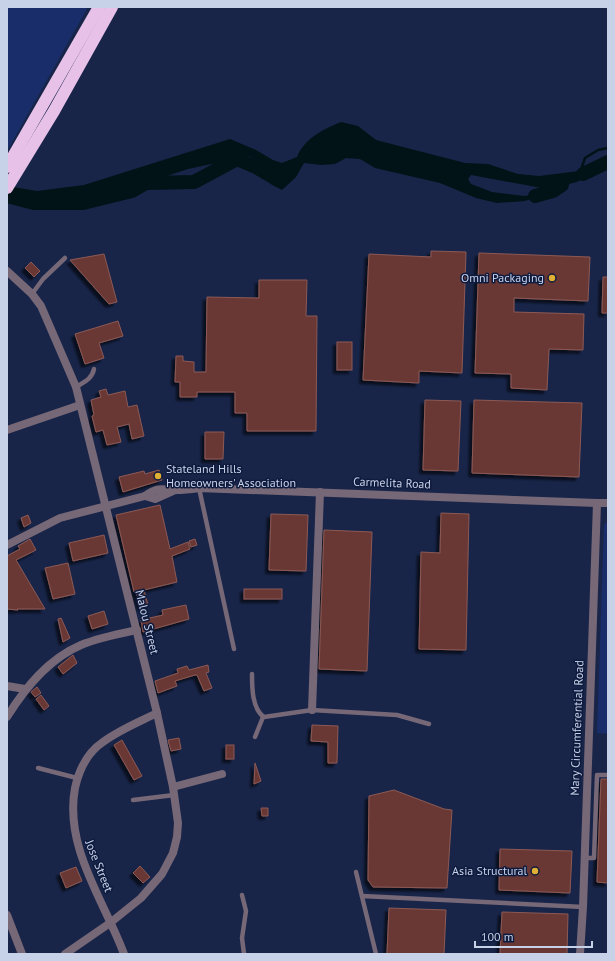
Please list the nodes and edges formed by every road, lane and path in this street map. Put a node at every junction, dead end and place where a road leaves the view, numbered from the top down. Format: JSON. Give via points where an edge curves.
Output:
{"nodes":[{"id":1,"x":99,"y":7,"type":"edge"},
{"id":2,"x":112,"y":7,"type":"edge"},
{"id":3,"x":48,"y":110,"type":"junction"},
{"id":4,"x":7,"y":167,"type":"edge"},
{"id":5,"x":7,"y":188,"type":"edge"},
{"id":6,"x":65,"y":258,"type":"dead end"},
{"id":7,"x":7,"y":271,"type":"edge"},
{"id":8,"x":32,"y":294,"type":"junction"},
{"id":9,"x":94,"y":369,"type":"dead end"},
{"id":10,"x":76,"y":387,"type":"junction"},
{"id":11,"x":80,"y":405,"type":"junction"},
{"id":12,"x":7,"y":430,"type":"edge"},
{"id":13,"x":199,"y":488,"type":"junction"},
{"id":14,"x":320,"y":492,"type":"junction"},
{"id":15,"x":597,"y":502,"type":"junction"},
{"id":16,"x":608,"y":503,"type":"edge"},
{"id":17,"x":106,"y":505,"type":"junction"},
{"id":18,"x":7,"y":545,"type":"edge"},
{"id":19,"x":137,"y":630,"type":"junction"},
{"id":20,"x":234,"y":649,"type":"dead end"},
{"id":21,"x":252,"y":674,"type":"dead end"},
{"id":22,"x":7,"y":686,"type":"edge"},
{"id":23,"x":25,"y":689,"type":"junction"},
{"id":24,"x":312,"y":710,"type":"junction"},
{"id":25,"x":157,"y":713,"type":"junction"},
{"id":26,"x":7,"y":717,"type":"edge"},
{"id":27,"x":263,"y":717,"type":"junction"},
{"id":28,"x":429,"y":724,"type":"dead end"},
{"id":29,"x":255,"y":737,"type":"dead end"},
{"id":30,"x":38,"y":768,"type":"dead end"},
{"id":31,"x":222,"y":774,"type":"dead end"},
{"id":32,"x":608,"y":775,"type":"edge"},
{"id":33,"x":77,"y":778,"type":"junction"},
{"id":34,"x":174,"y":791,"type":"junction"},
{"id":35,"x":133,"y":800,"type":"dead end"},
{"id":36,"x":585,"y":858,"type":"junction"},
{"id":37,"x":356,"y":872,"type":"dead end"},
{"id":38,"x":242,"y":895,"type":"dead end"},
{"id":39,"x":362,"y":896,"type":"junction"},
{"id":40,"x":583,"y":907,"type":"junction"},
{"id":41,"x":7,"y":915,"type":"edge"},
{"id":42,"x":110,"y":923,"type":"junction"},
{"id":43,"x":22,"y":954,"type":"edge"},
{"id":44,"x":65,"y":954,"type":"edge"},
{"id":45,"x":124,"y":954,"type":"edge"},
{"id":46,"x":244,"y":954,"type":"edge"},
{"id":47,"x":376,"y":954,"type":"edge"},
{"id":48,"x":580,"y":954,"type":"edge"}],
"edges":[{"from":1,"to":3,"type":"highway"},
{"from":2,"to":3,"type":"highway"},
{"from":3,"to":4,"type":"highway"},
{"from":3,"to":5,"type":"highway"},
{"from":6,"to":8,"type":"lane","via":[[43,279]]},
{"from":7,"to":8,"type":"street","name":"Malou Street"},
{"from":8,"to":10,"type":"street","name":"Malou Street","via":[[44,313]]},
{"from":9,"to":10,"type":"lane","via":[[89,379]]},
{"from":10,"to":11,"type":"street","name":"Malou Street"},
{"from":11,"to":12,"type":"street"},
{"from":11,"to":17,"type":"street","name":"Malou Street"},
{"from":13,"to":14,"type":"street","name":"Carmelita Road"},
{"from":13,"to":17,"type":"street","name":"Carmelita Road","via":[[165,488],[145,496]]},
{"from":13,"to":20,"type":"lane"},
{"from":14,"to":15,"type":"street","name":"Carmelita Road"},
{"from":14,"to":24,"type":"street"},
{"from":15,"to":16,"type":"street","name":"Carmelita Road"},
{"from":15,"to":36,"type":"street","name":"Mary Circumferential Road"},
{"from":17,"to":18,"type":"street","name":"Carmelita Road","via":[[60,518]]},
{"from":17,"to":19,"type":"street","name":"Malou Street"},
{"from":19,"to":23,"type":"street","via":[[79,646],[55,661]]},
{"from":19,"to":25,"type":"street","name":"Malou Street"},
{"from":21,"to":27,"type":"lane","via":[[255,703]]},
{"from":22,"to":23,"type":"street"},
{"from":23,"to":26,"type":"street"},
{"from":24,"to":27,"type":"lane"},
{"from":24,"to":28,"type":"lane","via":[[397,715]]},
{"from":25,"to":33,"type":"street","name":"Jose Street","via":[[103,742],[92,752]]},
{"from":25,"to":34,"type":"street","name":"Malou Street"},
{"from":27,"to":29,"type":"lane"},
{"from":30,"to":33,"type":"lane"},
{"from":31,"to":34,"type":"street"},
{"from":32,"to":36,"type":"lane","via":[[597,775],[594,858]]},
{"from":33,"to":42,"type":"street","name":"Jose Street","via":[[73,819],[76,841]]},
{"from":34,"to":35,"type":"lane"},
{"from":34,"to":42,"type":"street","name":"Malou Street","via":[[178,823],[173,853],[162,874],[141,898]]},
{"from":36,"to":40,"type":"street","name":"Mary Circumferential Road"},
{"from":37,"to":39,"type":"lane"},
{"from":38,"to":46,"type":"lane","via":[[246,911],[242,938]]},
{"from":39,"to":40,"type":"lane"},
{"from":39,"to":47,"type":"lane"},
{"from":40,"to":48,"type":"street","name":"Mary Circumferential Road"},
{"from":41,"to":43,"type":"street"},
{"from":42,"to":44,"type":"street","name":"Malou Street"},
{"from":42,"to":45,"type":"street","name":"Jose Street"}]}
